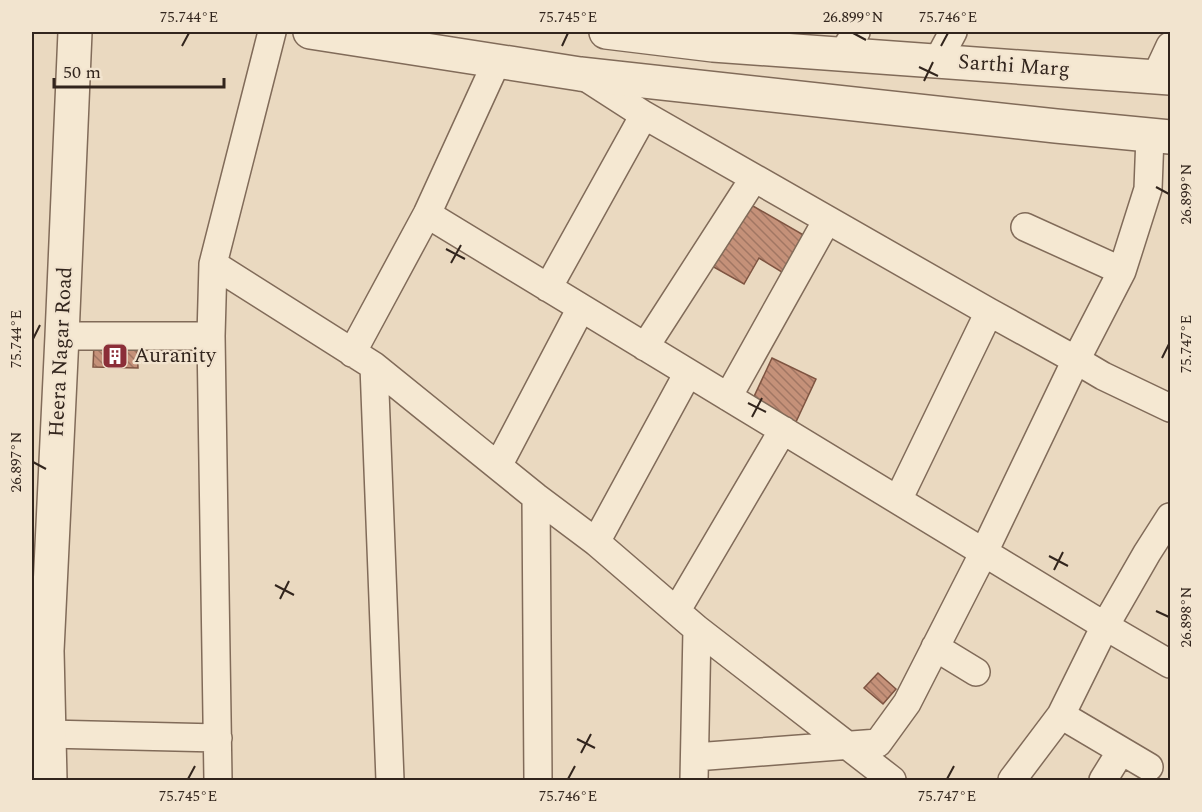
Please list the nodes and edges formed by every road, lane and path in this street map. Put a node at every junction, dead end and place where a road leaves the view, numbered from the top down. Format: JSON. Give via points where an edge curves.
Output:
{"nodes":[{"id":1,"x":75,"y":32,"type":"edge"},
{"id":2,"x":272,"y":32,"type":"edge"},
{"id":3,"x":310,"y":32,"type":"edge"},
{"id":4,"x":617,"y":32,"type":"edge"},
{"id":5,"x":953,"y":32,"type":"edge"},
{"id":6,"x":719,"y":40,"type":"edge"},
{"id":7,"x":850,"y":42,"type":"edge"},
{"id":8,"x":1170,"y":46,"type":"edge"},
{"id":9,"x":938,"y":60,"type":"junction"},
{"id":10,"x":497,"y":61,"type":"junction"},
{"id":11,"x":580,"y":74,"type":"junction"},
{"id":12,"x":1163,"y":77,"type":"edge"},
{"id":13,"x":711,"y":88,"type":"junction"},
{"id":14,"x":644,"y":115,"type":"junction"},
{"id":15,"x":1160,"y":136,"type":"edge"},
{"id":16,"x":754,"y":178,"type":"junction"},
{"id":17,"x":427,"y":214,"type":"junction"},
{"id":18,"x":827,"y":220,"type":"junction"},
{"id":19,"x":1025,"y":227,"type":"dead end"},
{"id":20,"x":213,"y":264,"type":"junction"},
{"id":21,"x":1122,"y":271,"type":"junction"},
{"id":22,"x":548,"y":288,"type":"junction"},
{"id":23,"x":581,"y":308,"type":"junction"},
{"id":24,"x":989,"y":312,"type":"junction"},
{"id":25,"x":62,"y":336,"type":"junction"},
{"id":26,"x":211,"y":336,"type":"junction"},
{"id":27,"x":645,"y":347,"type":"junction"},
{"id":28,"x":363,"y":360,"type":"junction"},
{"id":29,"x":1076,"y":360,"type":"junction"},
{"id":30,"x":688,"y":373,"type":"junction"},
{"id":31,"x":728,"y":397,"type":"junction"},
{"id":32,"x":1170,"y":408,"type":"edge"},
{"id":33,"x":783,"y":430,"type":"junction"},
{"id":34,"x":498,"y":466,"type":"junction"},
{"id":35,"x":536,"y":497,"type":"junction"},
{"id":36,"x":898,"y":500,"type":"junction"},
{"id":37,"x":1170,"y":517,"type":"edge"},
{"id":38,"x":596,"y":542,"type":"junction"},
{"id":39,"x":984,"y":552,"type":"junction"},
{"id":40,"x":677,"y":610,"type":"junction"},
{"id":41,"x":1106,"y":626,"type":"junction"},
{"id":42,"x":697,"y":629,"type":"junction"},
{"id":43,"x":935,"y":648,"type":"junction"},
{"id":44,"x":39,"y":651,"type":"edge"},
{"id":45,"x":1170,"y":663,"type":"edge"},
{"id":46,"x":976,"y":672,"type":"dead end"},
{"id":47,"x":1060,"y":715,"type":"junction"},
{"id":48,"x":48,"y":734,"type":"junction"},
{"id":49,"x":218,"y":738,"type":"junction"},
{"id":50,"x":849,"y":746,"type":"junction"},
{"id":51,"x":1121,"y":751,"type":"junction"},
{"id":52,"x":1149,"y":767,"type":"dead end"},
{"id":53,"x":695,"y":769,"type":"edge"},
{"id":54,"x":50,"y":780,"type":"edge"},
{"id":55,"x":218,"y":780,"type":"edge"},
{"id":56,"x":390,"y":780,"type":"edge"},
{"id":57,"x":538,"y":780,"type":"edge"},
{"id":58,"x":892,"y":780,"type":"edge"},
{"id":59,"x":1012,"y":780,"type":"edge"},
{"id":60,"x":1103,"y":780,"type":"edge"}],
"edges":[{"from":1,"to":25,"type":"street","name":"Heera Nagar Road"},
{"from":2,"to":20,"type":"street"},
{"from":3,"to":10,"type":"street"},
{"from":4,"to":6,"type":"street","name":"Sarthi Marg"},
{"from":5,"to":9,"type":"street"},
{"from":6,"to":7,"type":"street","name":"Sarthi Marg"},
{"from":6,"to":13,"type":"street"},
{"from":7,"to":9,"type":"street","name":"Sarthi Marg"},
{"from":8,"to":12,"type":"street"},
{"from":9,"to":12,"type":"street","name":"Sarthi Marg"},
{"from":10,"to":11,"type":"street"},
{"from":10,"to":17,"type":"street"},
{"from":11,"to":13,"type":"street"},
{"from":11,"to":14,"type":"street"},
{"from":13,"to":15,"type":"street"},
{"from":14,"to":16,"type":"street"},
{"from":14,"to":22,"type":"street"},
{"from":15,"to":21,"type":"street"},
{"from":16,"to":18,"type":"street"},
{"from":16,"to":27,"type":"street"},
{"from":17,"to":22,"type":"street"},
{"from":17,"to":28,"type":"street"},
{"from":18,"to":24,"type":"street"},
{"from":18,"to":31,"type":"street"},
{"from":19,"to":21,"type":"street"},
{"from":20,"to":26,"type":"street"},
{"from":20,"to":28,"type":"street"},
{"from":21,"to":29,"type":"street"},
{"from":22,"to":23,"type":"street"},
{"from":23,"to":27,"type":"street"},
{"from":23,"to":34,"type":"street"},
{"from":24,"to":29,"type":"street"},
{"from":24,"to":36,"type":"street"},
{"from":25,"to":26,"type":"street"},
{"from":25,"to":44,"type":"street","name":"Heera Nagar Road"},
{"from":26,"to":49,"type":"street"},
{"from":27,"to":30,"type":"street"},
{"from":28,"to":34,"type":"street"},
{"from":28,"to":56,"type":"street"},
{"from":29,"to":32,"type":"street"},
{"from":29,"to":39,"type":"street"},
{"from":30,"to":31,"type":"street"},
{"from":30,"to":38,"type":"street"},
{"from":31,"to":33,"type":"street"},
{"from":33,"to":36,"type":"street"},
{"from":33,"to":40,"type":"street"},
{"from":34,"to":35,"type":"street"},
{"from":35,"to":38,"type":"street"},
{"from":35,"to":57,"type":"street"},
{"from":36,"to":39,"type":"street"},
{"from":37,"to":41,"type":"street"},
{"from":38,"to":40,"type":"street"},
{"from":39,"to":41,"type":"street"},
{"from":39,"to":43,"type":"street"},
{"from":40,"to":42,"type":"street"},
{"from":41,"to":45,"type":"street"},
{"from":41,"to":47,"type":"street"},
{"from":42,"to":50,"type":"street"},
{"from":42,"to":53,"type":"street"},
{"from":43,"to":46,"type":"street"},
{"from":43,"to":50,"type":"street","via":[[907,703],[878,743]]},
{"from":44,"to":48,"type":"street","name":"Heera Nagar Road"},
{"from":47,"to":51,"type":"street"},
{"from":47,"to":59,"type":"street"},
{"from":48,"to":49,"type":"street"},
{"from":48,"to":54,"type":"street","name":"Heera Nagar Road"},
{"from":49,"to":55,"type":"street"},
{"from":50,"to":53,"type":"street"},
{"from":50,"to":58,"type":"street"},
{"from":51,"to":52,"type":"street"},
{"from":51,"to":60,"type":"street"}]}
